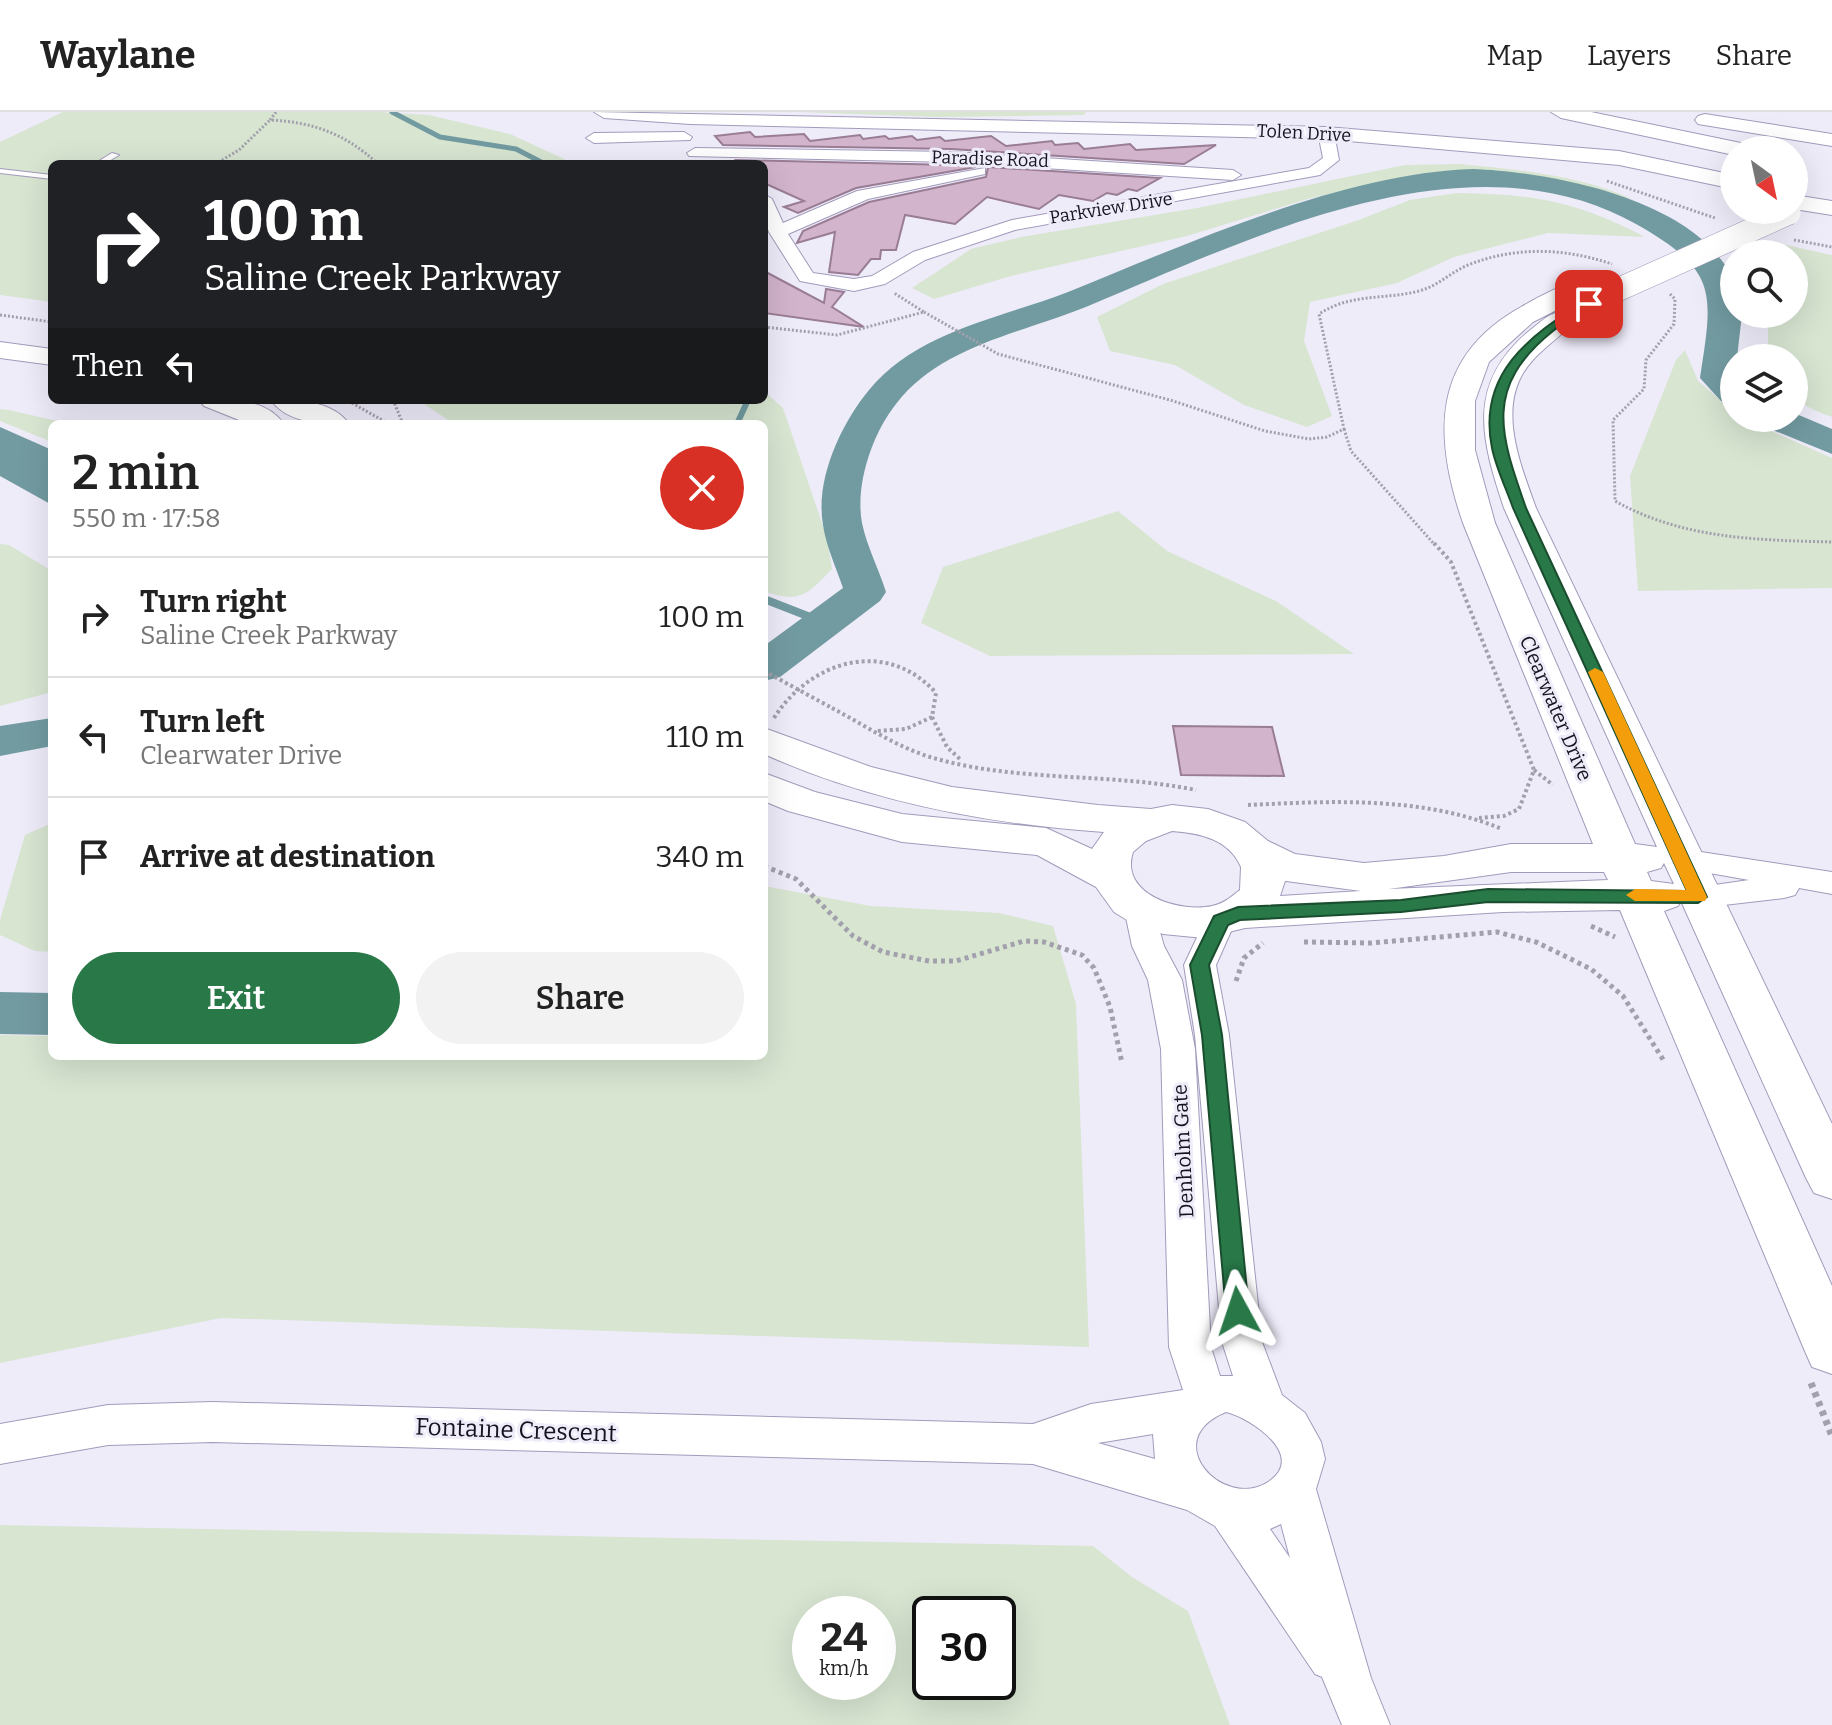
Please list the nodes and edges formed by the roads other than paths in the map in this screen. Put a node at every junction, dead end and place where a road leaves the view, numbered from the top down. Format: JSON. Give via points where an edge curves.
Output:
{"nodes":[{"id":1,"x":604,"y":112,"type":"edge"},
{"id":2,"x":1561,"y":112,"type":"edge"},
{"id":3,"x":1655,"y":112,"type":"edge"},
{"id":4,"x":1750,"y":112,"type":"edge"},
{"id":5,"x":1832,"y":124,"type":"edge"},
{"id":6,"x":687,"y":128,"type":"junction"},
{"id":7,"x":1326,"y":133,"type":"junction"},
{"id":8,"x":594,"y":138,"type":"dead end"},
{"id":9,"x":1832,"y":140,"type":"edge"},
{"id":10,"x":1720,"y":146,"type":"edge"},
{"id":11,"x":695,"y":153,"type":"junction"},
{"id":12,"x":115,"y":155,"type":"dead end"},
{"id":13,"x":951,"y":157,"type":"junction"},
{"id":14,"x":106,"y":160,"type":"edge"},
{"id":15,"x":712,"y":160,"type":"edge"},
{"id":16,"x":1050,"y":161,"type":"junction"},
{"id":17,"x":0,"y":171,"type":"edge"},
{"id":18,"x":1187,"y":172,"type":"junction"},
{"id":19,"x":964,"y":173,"type":"junction"},
{"id":20,"x":48,"y":177,"type":"edge"},
{"id":21,"x":1284,"y":178,"type":"junction"},
{"id":22,"x":1720,"y":181,"type":"edge"},
{"id":23,"x":1808,"y":182,"type":"edge"},
{"id":24,"x":1832,"y":185,"type":"edge"},
{"id":25,"x":1212,"y":191,"type":"junction"},
{"id":26,"x":768,"y":208,"type":"edge"},
{"id":27,"x":1814,"y":208,"type":"edge"},
{"id":28,"x":1731,"y":224,"type":"edge"},
{"id":29,"x":778,"y":232,"type":"junction"},
{"id":30,"x":1600,"y":282,"type":"junction"},
{"id":31,"x":0,"y":330,"type":"edge"},
{"id":32,"x":48,"y":336,"type":"edge"},
{"id":33,"x":0,"y":350,"type":"edge"},
{"id":34,"x":48,"y":356,"type":"edge"},
{"id":35,"x":226,"y":404,"type":"edge"},
{"id":36,"x":294,"y":404,"type":"edge"},
{"id":37,"x":263,"y":420,"type":"edge"},
{"id":38,"x":326,"y":420,"type":"edge"},
{"id":39,"x":768,"y":734,"type":"edge"},
{"id":40,"x":768,"y":788,"type":"edge"},
{"id":41,"x":1148,"y":822,"type":"junction"},
{"id":42,"x":1256,"y":852,"type":"junction"},
{"id":43,"x":1627,"y":876,"type":"junction"},
{"id":44,"x":1111,"y":877,"type":"junction"},
{"id":45,"x":1690,"y":878,"type":"junction"},
{"id":46,"x":1825,"y":883,"type":"edge"},
{"id":47,"x":1140,"y":908,"type":"junction"},
{"id":48,"x":1229,"y":917,"type":"junction"},
{"id":49,"x":1832,"y":1178,"type":"edge"},
{"id":50,"x":1820,"y":1363,"type":"edge"},
{"id":51,"x":1196,"y":1403,"type":"junction"},
{"id":52,"x":1264,"y":1403,"type":"junction"},
{"id":53,"x":0,"y":1444,"type":"edge"},
{"id":54,"x":1033,"y":1444,"type":"junction"},
{"id":55,"x":1294,"y":1489,"type":"junction"},
{"id":56,"x":1212,"y":1501,"type":"junction"},
{"id":57,"x":1347,"y":1679,"type":"junction"},
{"id":58,"x":1366,"y":1725,"type":"edge"}],
"edges":[{"from":1,"to":6,"type":"main road","name":"Tolen Drive"},
{"from":2,"to":10,"type":"main road"},
{"from":3,"to":9,"type":"main road"},
{"from":4,"to":5,"type":"main road"},
{"from":6,"to":7,"type":"main road","name":"Tolen Drive"},
{"from":6,"to":8,"type":"street"},
{"from":6,"to":11,"type":"street"},
{"from":7,"to":21,"type":"street","name":"Parkview Drive","via":[[1329,165]]},
{"from":7,"to":22,"type":"main road","name":"Tolen Drive","via":[[1619,158]]},
{"from":11,"to":13,"type":"street","name":"Paradise Road"},
{"from":11,"to":15,"type":"street"},
{"from":12,"to":14,"type":"lane"},
{"from":13,"to":16,"type":"street","name":"Paradise Road"},
{"from":13,"to":19,"type":"street"},
{"from":16,"to":18,"type":"street","name":"Paradise Road"},
{"from":16,"to":19,"type":"street"},
{"from":17,"to":20,"type":"lane"},
{"from":18,"to":21,"type":"street","name":"Paradise Road"},
{"from":18,"to":25,"type":"street"},
{"from":19,"to":29,"type":"street","via":[[863,195]]},
{"from":21,"to":25,"type":"street","name":"Parkview Drive"},
{"from":23,"to":24,"type":"main road"},
{"from":25,"to":29,"type":"street","name":"Parkview Drive","via":[[976,234],[854,285],[807,277]]},
{"from":26,"to":29,"type":"street"},
{"from":27,"to":30,"type":"main road","name":"Clearwater Drive","bridge":true},
{"from":28,"to":30,"type":"main road","name":"Clearwater Drive"},
{"from":30,"to":43,"type":"main road","name":"Clearwater Drive","via":[[1515,321],[1490,340],[1472,363],[1460,399],[1457,437],[1470,501]]},
{"from":30,"to":45,"type":"main road","name":"Clearwater Drive","via":[[1509,368],[1497,403],[1498,448],[1520,508]]},
{"from":31,"to":32,"type":"main road"},
{"from":33,"to":34,"type":"main road"},
{"from":35,"to":37,"type":"main road"},
{"from":36,"to":38,"type":"main road"},
{"from":39,"to":41,"type":"main road","via":[[817,763],[936,799],[1046,816]]},
{"from":40,"to":44,"type":"main road","via":[[902,828],[1046,842]]},
{"from":41,"to":42,"type":"main road","via":[[1172,818],[1209,823],[1241,838]]},
{"from":41,"to":44,"type":"main road","via":[[1115,844],[1109,859]]},
{"from":42,"to":43,"type":"main road","via":[[1286,867],[1364,877],[1511,858]]},
{"from":42,"to":48,"type":"main road","via":[[1264,886],[1255,901]]},
{"from":43,"to":45,"type":"main road"},
{"from":43,"to":48,"type":"main road","via":[[1401,906]]},
{"from":43,"to":50,"type":"main road","name":"Clearwater Drive"},
{"from":44,"to":47,"type":"main road"},
{"from":45,"to":46,"type":"street"},
{"from":45,"to":46,"type":"street"},
{"from":45,"to":49,"type":"main road","name":"Clearwater Drive"},
{"from":47,"to":48,"type":"main road","via":[[1190,922]]},
{"from":47,"to":51,"type":"street","name":"Denholm Gate","via":[[1148,946],[1165,980],[1178,1049]]},
{"from":48,"to":52,"type":"street","name":"Denholm Gate","via":[[1206,946],[1201,981],[1212,1035],[1242,1342]]},
{"from":51,"to":52,"type":"street","via":[[1245,1395]]},
{"from":51,"to":54,"type":"street","name":"Fontaine Crescent","via":[[1091,1424]]},
{"from":51,"to":56,"type":"street","via":[[1173,1440],[1174,1458]]},
{"from":52,"to":55,"type":"street","via":[[1287,1424],[1300,1451]]},
{"from":53,"to":54,"type":"street","name":"Fontaine Crescent","via":[[108,1425],[213,1422]]},
{"from":54,"to":56,"type":"street","name":"Fontaine Crescent"},
{"from":55,"to":56,"type":"street","via":[[1267,1509]]},
{"from":55,"to":57,"type":"street"},
{"from":56,"to":57,"type":"street"},
{"from":57,"to":58,"type":"street"}]}
